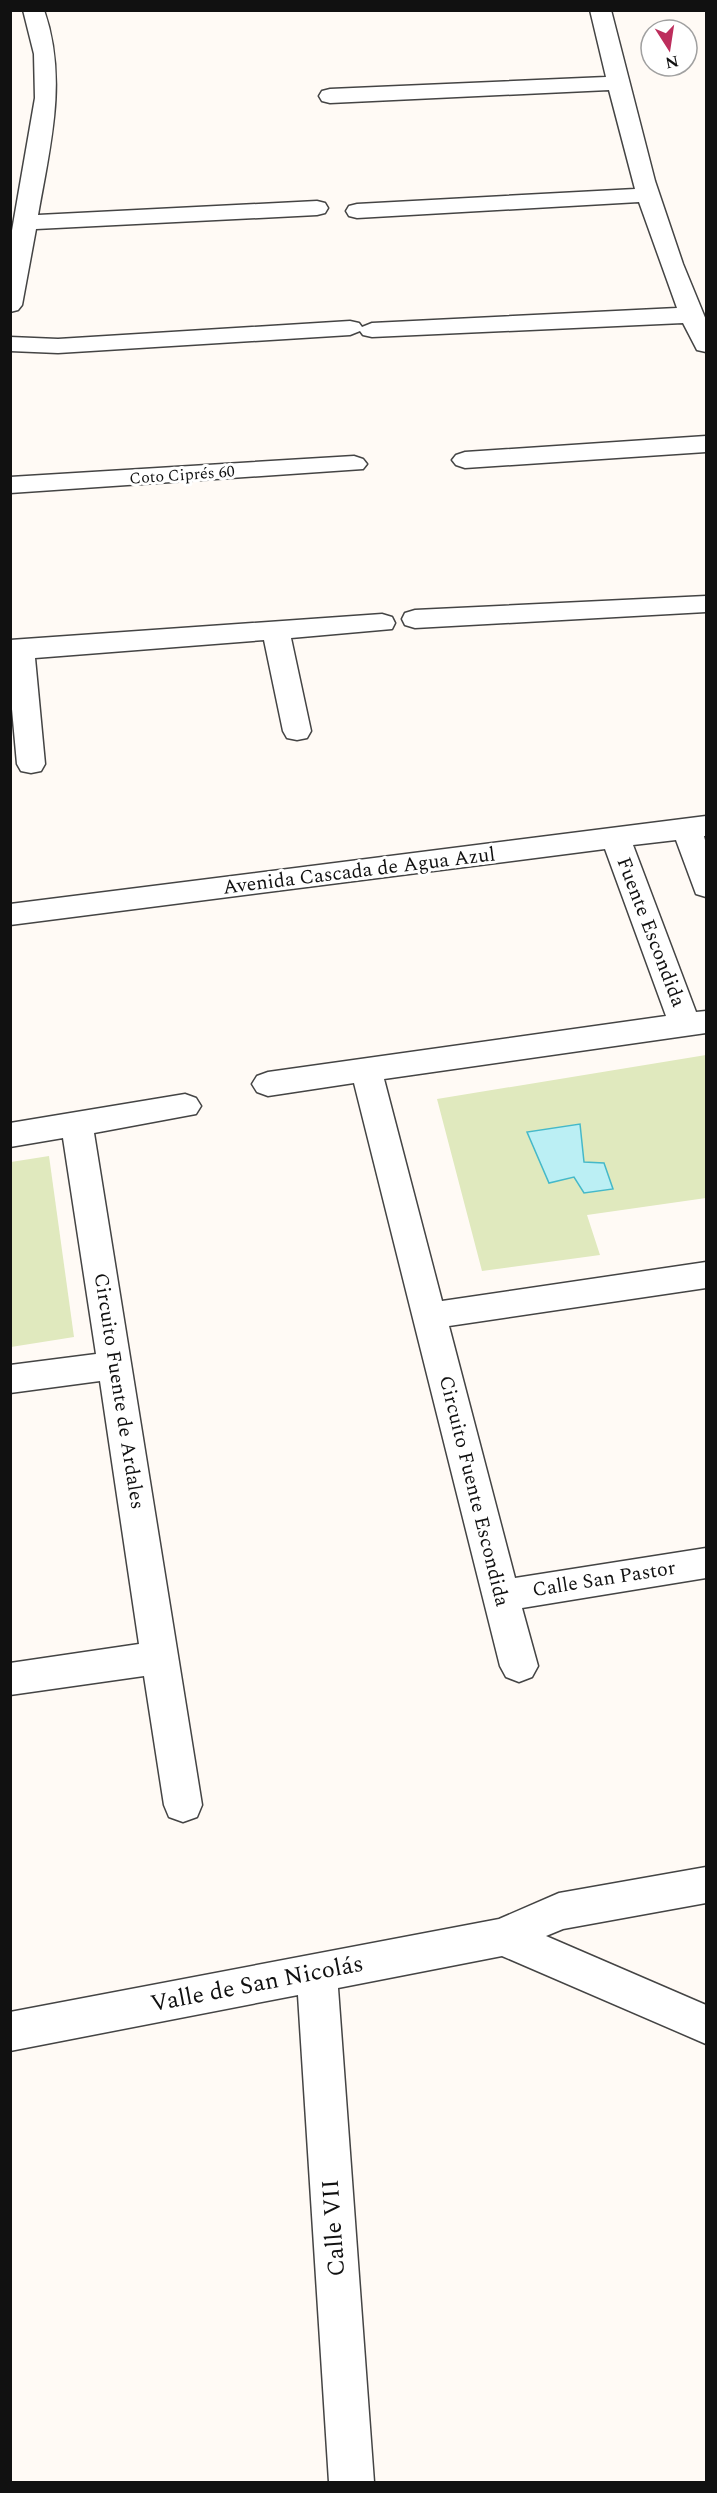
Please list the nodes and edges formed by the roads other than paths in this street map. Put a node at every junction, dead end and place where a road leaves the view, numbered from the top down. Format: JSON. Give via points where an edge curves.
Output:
{"nodes":[{"id":1,"x":33,"y":10,"type":"edge"},
{"id":2,"x":600,"y":10,"type":"edge"},
{"id":3,"x":618,"y":83,"type":"junction"},
{"id":4,"x":330,"y":96,"type":"dead end"},
{"id":5,"x":648,"y":195,"type":"junction"},
{"id":6,"x":317,"y":208,"type":"dead end"},
{"id":7,"x":357,"y":211,"type":"dead end"},
{"id":8,"x":25,"y":224,"type":"junction"},
{"id":9,"x":10,"y":305,"type":"edge"},
{"id":10,"x":691,"y":315,"type":"junction"},
{"id":11,"x":10,"y":344,"type":"edge"},
{"id":12,"x":706,"y":345,"type":"edge"},
{"id":13,"x":706,"y":444,"type":"edge"},
{"id":14,"x":465,"y":460,"type":"dead end"},
{"id":15,"x":354,"y":464,"type":"dead end"},
{"id":16,"x":10,"y":485,"type":"edge"},
{"id":17,"x":706,"y":604,"type":"edge"},
{"id":18,"x":415,"y":619,"type":"dead end"},
{"id":19,"x":382,"y":623,"type":"dead end"},
{"id":20,"x":276,"y":632,"type":"junction"},
{"id":21,"x":16,"y":650,"type":"edge"},
{"id":22,"x":297,"y":731,"type":"dead end"},
{"id":23,"x":31,"y":764,"type":"dead end"},
{"id":24,"x":697,"y":828,"type":"edge"},
{"id":25,"x":616,"y":839,"type":"junction"},
{"id":26,"x":706,"y":887,"type":"edge"},
{"id":27,"x":10,"y":915,"type":"edge"},
{"id":28,"x":696,"y":1023,"type":"edge"},
{"id":29,"x":366,"y":1070,"type":"junction"},
{"id":30,"x":268,"y":1084,"type":"dead end"},
{"id":31,"x":185,"y":1106,"type":"dead end"},
{"id":32,"x":77,"y":1126,"type":"junction"},
{"id":33,"x":10,"y":1135,"type":"edge"},
{"id":34,"x":706,"y":1275,"type":"edge"},
{"id":35,"x":429,"y":1316,"type":"junction"},
{"id":36,"x":115,"y":1365,"type":"junction"},
{"id":37,"x":10,"y":1379,"type":"edge"},
{"id":38,"x":706,"y":1563,"type":"edge"},
{"id":39,"x":501,"y":1596,"type":"junction"},
{"id":40,"x":161,"y":1657,"type":"junction"},
{"id":41,"x":519,"y":1666,"type":"dead end"},
{"id":42,"x":10,"y":1679,"type":"edge"},
{"id":43,"x":183,"y":1805,"type":"dead end"},
{"id":44,"x":706,"y":1885,"type":"edge"},
{"id":45,"x":504,"y":1936,"type":"junction"},
{"id":46,"x":317,"y":1973,"type":"junction"},
{"id":47,"x":706,"y":2025,"type":"edge"},
{"id":48,"x":10,"y":2032,"type":"edge"},
{"id":49,"x":351,"y":2482,"type":"edge"}],
"edges":[{"from":1,"to":8,"type":"street","via":[[39,22],[46,84]]},
{"from":2,"to":3,"type":"street"},
{"from":3,"to":4,"type":"street"},
{"from":3,"to":5,"type":"street"},
{"from":5,"to":7,"type":"street"},
{"from":5,"to":10,"type":"street"},
{"from":6,"to":8,"type":"street"},
{"from":8,"to":9,"type":"street"},
{"from":10,"to":11,"type":"street","via":[[58,346]]},
{"from":10,"to":12,"type":"street"},
{"from":13,"to":14,"type":"street"},
{"from":15,"to":16,"type":"street","name":"Coto Ciprés 60"},
{"from":17,"to":18,"type":"street"},
{"from":19,"to":20,"type":"street"},
{"from":20,"to":21,"type":"street"},
{"from":20,"to":22,"type":"street"},
{"from":21,"to":23,"type":"street"},
{"from":24,"to":25,"type":"street","name":"Avenida Cascada de Agua Azul"},
{"from":24,"to":26,"type":"street"},
{"from":25,"to":27,"type":"street","name":"Avenida Cascada de Agua Azul"},
{"from":25,"to":28,"type":"street","name":"Fuente Escondida"},
{"from":28,"to":29,"type":"street"},
{"from":29,"to":30,"type":"street"},
{"from":29,"to":35,"type":"street","name":"Circuito Fuente Escondida"},
{"from":31,"to":32,"type":"street"},
{"from":32,"to":33,"type":"street"},
{"from":32,"to":36,"type":"street","name":"Circuito Fuente de Ardales"},
{"from":34,"to":35,"type":"street"},
{"from":35,"to":39,"type":"street","name":"Circuito Fuente Escondida"},
{"from":36,"to":37,"type":"street"},
{"from":36,"to":40,"type":"street","name":"Circuito Fuente de Ardales"},
{"from":38,"to":39,"type":"street","name":"Calle San Pastor"},
{"from":39,"to":41,"type":"street","name":"Circuito Fuente Escondida"},
{"from":40,"to":42,"type":"street"},
{"from":40,"to":43,"type":"street","name":"Circuito Fuente de Ardales"},
{"from":44,"to":45,"type":"street","name":"Valle de San Nicolás","via":[[559,1911]]},
{"from":45,"to":46,"type":"street","name":"Valle de San Nicolás"},
{"from":45,"to":47,"type":"street"},
{"from":46,"to":48,"type":"street","name":"Valle de San Nicolás"},
{"from":46,"to":49,"type":"street","name":"Calle VII"}]}
